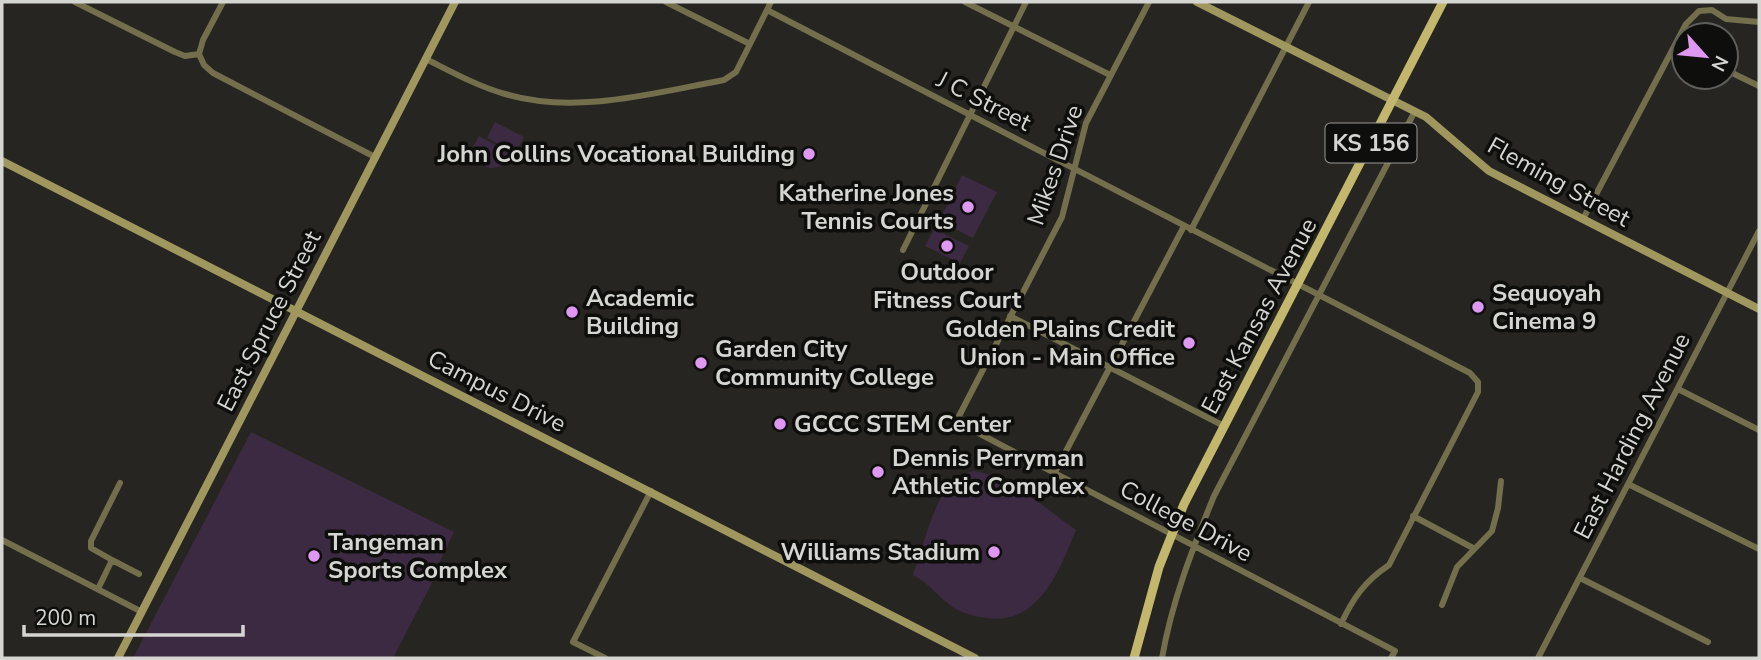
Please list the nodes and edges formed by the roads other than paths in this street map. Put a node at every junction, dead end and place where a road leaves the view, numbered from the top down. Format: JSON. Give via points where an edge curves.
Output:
{"nodes":[{"id":1,"x":75,"y":2,"type":"edge"},
{"id":2,"x":223,"y":2,"type":"edge"},
{"id":3,"x":455,"y":2,"type":"edge"},
{"id":4,"x":666,"y":2,"type":"edge"},
{"id":5,"x":771,"y":2,"type":"edge"},
{"id":6,"x":965,"y":2,"type":"edge"},
{"id":7,"x":1026,"y":2,"type":"edge"},
{"id":8,"x":1149,"y":2,"type":"edge"},
{"id":9,"x":1197,"y":2,"type":"edge"},
{"id":10,"x":1309,"y":2,"type":"edge"},
{"id":11,"x":1443,"y":2,"type":"edge"},
{"id":12,"x":767,"y":10,"type":"junction"},
{"id":13,"x":1688,"y":21,"type":"edge"},
{"id":14,"x":1759,"y":22,"type":"edge"},
{"id":15,"x":1013,"y":26,"type":"junction"},
{"id":16,"x":750,"y":44,"type":"junction"},
{"id":17,"x":1286,"y":47,"type":"junction"},
{"id":18,"x":200,"y":54,"type":"junction"},
{"id":19,"x":1670,"y":55,"type":"edge"},
{"id":20,"x":426,"y":59,"type":"junction"},
{"id":21,"x":1110,"y":75,"type":"junction"},
{"id":22,"x":1740,"y":77,"type":"edge"},
{"id":23,"x":1759,"y":86,"type":"edge"},
{"id":24,"x":1393,"y":101,"type":"junction"},
{"id":25,"x":1415,"y":111,"type":"junction"},
{"id":26,"x":969,"y":115,"type":"junction"},
{"id":27,"x":375,"y":158,"type":"junction"},
{"id":28,"x":2,"y":161,"type":"edge"},
{"id":29,"x":1074,"y":168,"type":"junction"},
{"id":30,"x":1583,"y":219,"type":"junction"},
{"id":31,"x":1184,"y":226,"type":"junction"},
{"id":32,"x":1191,"y":230,"type":"junction"},
{"id":33,"x":1759,"y":231,"type":"edge"},
{"id":34,"x":904,"y":250,"type":"dead end"},
{"id":35,"x":1298,"y":284,"type":"junction"},
{"id":36,"x":1727,"y":293,"type":"junction"},
{"id":37,"x":1319,"y":297,"type":"junction"},
{"id":38,"x":1759,"y":309,"type":"edge"},
{"id":39,"x":296,"y":311,"type":"junction"},
{"id":40,"x":1010,"y":316,"type":"junction"},
{"id":41,"x":1110,"y":367,"type":"junction"},
{"id":42,"x":1678,"y":389,"type":"junction"},
{"id":43,"x":959,"y":416,"type":"joint"},
{"id":44,"x":1224,"y":426,"type":"junction"},
{"id":45,"x":1759,"y":430,"type":"edge"},
{"id":46,"x":1054,"y":474,"type":"junction"},
{"id":47,"x":1502,"y":481,"type":"dead end"},
{"id":48,"x":120,"y":482,"type":"dead end"},
{"id":49,"x":1629,"y":484,"type":"junction"},
{"id":50,"x":651,"y":491,"type":"junction"},
{"id":51,"x":1413,"y":516,"type":"junction"},
{"id":52,"x":1171,"y":535,"type":"junction"},
{"id":53,"x":2,"y":540,"type":"edge"},
{"id":54,"x":1194,"y":547,"type":"junction"},
{"id":55,"x":1473,"y":548,"type":"junction"},
{"id":56,"x":1759,"y":550,"type":"edge"},
{"id":57,"x":112,"y":561,"type":"junction"},
{"id":58,"x":139,"y":574,"type":"dead end"},
{"id":59,"x":1580,"y":579,"type":"junction"},
{"id":60,"x":98,"y":589,"type":"junction"},
{"id":61,"x":1442,"y":604,"type":"dead end"},
{"id":62,"x":142,"y":612,"type":"junction"},
{"id":63,"x":1341,"y":624,"type":"junction"},
{"id":64,"x":1708,"y":642,"type":"dead end"},
{"id":65,"x":118,"y":658,"type":"edge"},
{"id":66,"x":605,"y":658,"type":"edge"},
{"id":67,"x":975,"y":658,"type":"edge"},
{"id":68,"x":1133,"y":658,"type":"edge"},
{"id":69,"x":1162,"y":658,"type":"edge"},
{"id":70,"x":1391,"y":658,"type":"edge"},
{"id":71,"x":1538,"y":658,"type":"edge"}],
"edges":[{"from":1,"to":18,"type":"street","via":[[175,52]]},
{"from":2,"to":18,"type":"street"},
{"from":3,"to":20,"type":"street","name":"East Spruce Street"},
{"from":4,"to":16,"type":"street"},
{"from":5,"to":12,"type":"street"},
{"from":6,"to":15,"type":"street"},
{"from":7,"to":15,"type":"street"},
{"from":8,"to":21,"type":"street","name":"Mikes Drive"},
{"from":9,"to":17,"type":"street","name":"Fleming Street"},
{"from":10,"to":17,"type":"street"},
{"from":11,"to":24,"type":"main road","name":"East Kansas Avenue","number":"KS 156"},
{"from":12,"to":16,"type":"street"},
{"from":12,"to":26,"type":"street","name":"J C Street"},
{"from":13,"to":14,"type":"street","via":[[1699,11],[1712,10],[1727,19]]},
{"from":15,"to":21,"type":"street"},
{"from":15,"to":26,"type":"street"},
{"from":16,"to":20,"type":"street","via":[[736,72],[724,80],[581,102],[536,101],[491,90]]},
{"from":17,"to":24,"type":"street","name":"Fleming Street"},
{"from":17,"to":32,"type":"street"},
{"from":18,"to":27,"type":"street","via":[[213,73]]},
{"from":19,"to":30,"type":"street"},
{"from":20,"to":27,"type":"street","name":"East Spruce Street"},
{"from":21,"to":29,"type":"street","name":"Mikes Drive","via":[[1086,123]]},
{"from":22,"to":23,"type":"street"},
{"from":24,"to":25,"type":"street","name":"Fleming Street"},
{"from":24,"to":35,"type":"main road","name":"East Kansas Avenue","number":"KS 156"},
{"from":25,"to":30,"type":"street","name":"Fleming Street","via":[[1489,171]]},
{"from":25,"to":37,"type":"street"},
{"from":26,"to":29,"type":"street","name":"J C Street"},
{"from":26,"to":34,"type":"street"},
{"from":27,"to":39,"type":"street","name":"East Spruce Street"},
{"from":28,"to":39,"type":"street","name":"Campus Drive"},
{"from":29,"to":31,"type":"street","name":"J C Street"},
{"from":29,"to":40,"type":"street","name":"Mikes Drive","via":[[1062,217]]},
{"from":30,"to":36,"type":"street","name":"Fleming Street"},
{"from":31,"to":32,"type":"street","name":"J C Street"},
{"from":31,"to":41,"type":"street"},
{"from":32,"to":35,"type":"street"},
{"from":33,"to":36,"type":"street","name":"East Harding Avenue"},
{"from":35,"to":37,"type":"street"},
{"from":35,"to":44,"type":"main road","name":"East Kansas Avenue","number":"KS 156"},
{"from":36,"to":38,"type":"street","name":"Fleming Street"},
{"from":36,"to":42,"type":"street","name":"East Harding Avenue"},
{"from":37,"to":51,"type":"street","via":[[1470,373],[1478,382],[1478,392]]},
{"from":37,"to":54,"type":"street","via":[[1214,496]]},
{"from":39,"to":50,"type":"street","name":"Campus Drive"},
{"from":39,"to":62,"type":"street","name":"East Spruce Street"},
{"from":40,"to":41,"type":"street"},
{"from":40,"to":43,"type":"street","name":"Mikes Drive"},
{"from":41,"to":44,"type":"street"},
{"from":41,"to":46,"type":"street"},
{"from":42,"to":45,"type":"street"},
{"from":42,"to":49,"type":"street","name":"East Harding Avenue"},
{"from":43,"to":46,"type":"street","name":"College Drive","via":[[968,429]]},
{"from":44,"to":52,"type":"main road","name":"East Kansas Avenue","number":"KS 156"},
{"from":46,"to":52,"type":"street","name":"College Drive"},
{"from":47,"to":55,"type":"street","via":[[1492,531]]},
{"from":48,"to":57,"type":"street","via":[[91,541],[94,551]]},
{"from":49,"to":56,"type":"street"},
{"from":49,"to":59,"type":"street","name":"East Harding Avenue"},
{"from":50,"to":66,"type":"street","via":[[573,642]]},
{"from":50,"to":67,"type":"street","name":"Campus Drive"},
{"from":51,"to":55,"type":"street"},
{"from":51,"to":63,"type":"street","via":[[1389,565],[1365,583]]},
{"from":52,"to":54,"type":"street","name":"College Drive"},
{"from":52,"to":68,"type":"main road","name":"East Kansas Avenue","number":"KS 156"},
{"from":53,"to":60,"type":"street"},
{"from":54,"to":63,"type":"street","name":"College Drive"},
{"from":54,"to":69,"type":"street","via":[[1173,605]]},
{"from":55,"to":61,"type":"street","via":[[1457,567]]},
{"from":57,"to":58,"type":"street"},
{"from":57,"to":60,"type":"street"},
{"from":59,"to":64,"type":"street"},
{"from":59,"to":71,"type":"street","name":"East Harding Avenue"},
{"from":60,"to":62,"type":"street"},
{"from":62,"to":65,"type":"street","name":"East Spruce Street"},
{"from":63,"to":70,"type":"street","name":"College Drive","via":[[1395,651]]}]}
